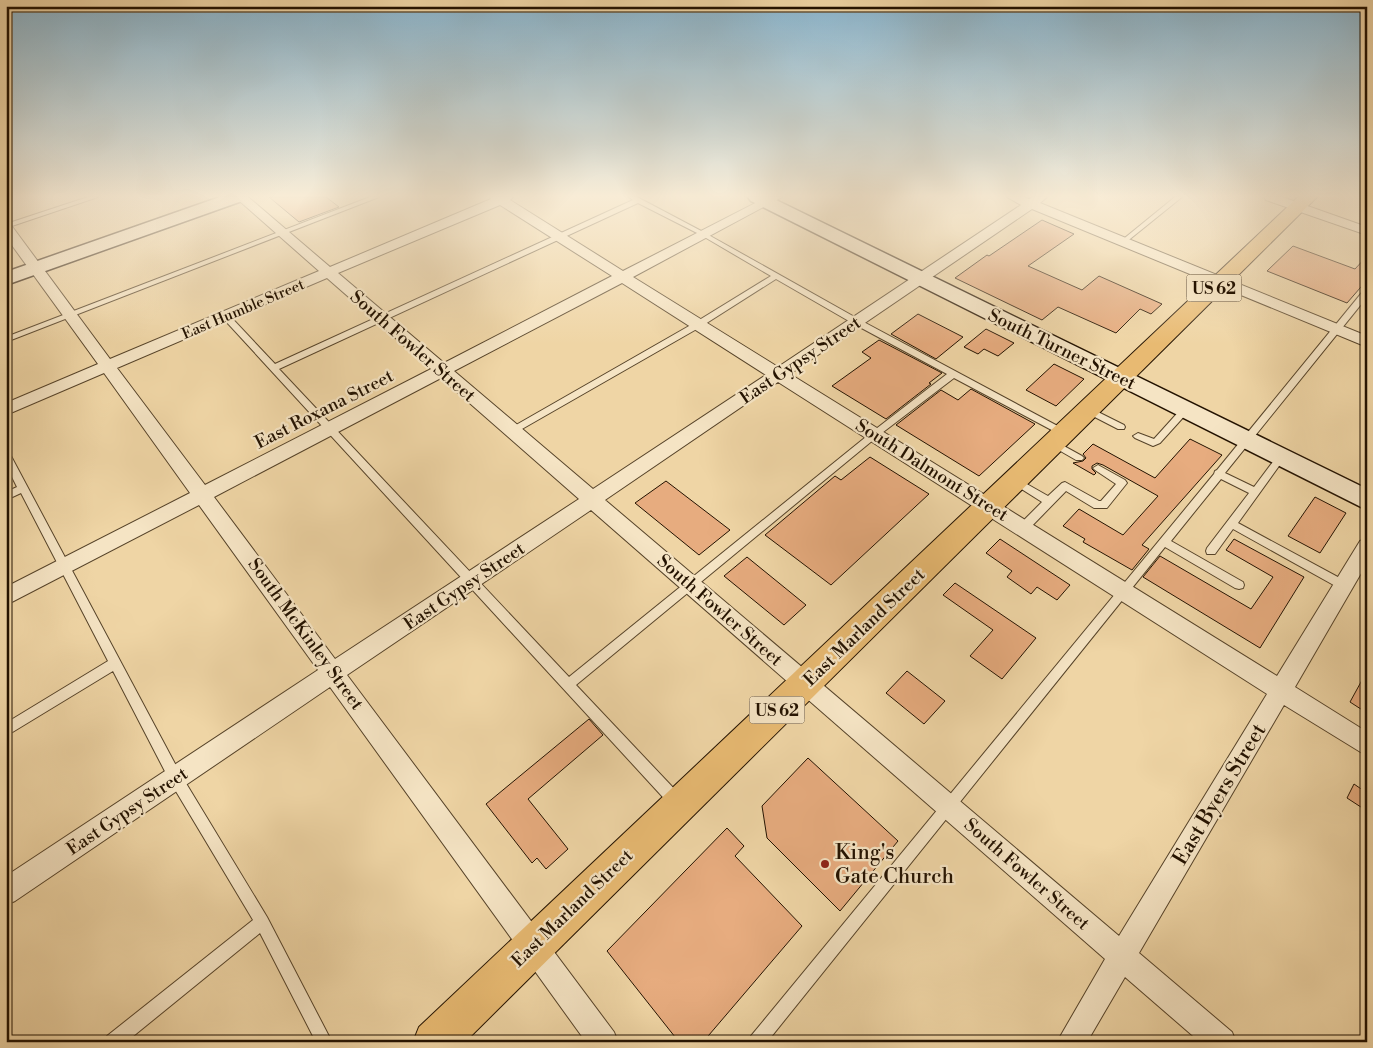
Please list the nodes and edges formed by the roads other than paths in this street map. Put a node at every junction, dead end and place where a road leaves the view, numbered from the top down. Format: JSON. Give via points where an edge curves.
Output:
{"nodes":[{"id":1,"x":20,"y":246,"type":"edge"},
{"id":2,"x":99,"y":246,"type":"edge"},
{"id":3,"x":249,"y":246,"type":"edge"},
{"id":4,"x":297,"y":246,"type":"edge"},
{"id":5,"x":390,"y":246,"type":"edge"},
{"id":6,"x":538,"y":246,"type":"edge"},
{"id":7,"x":575,"y":246,"type":"edge"},
{"id":8,"x":681,"y":246,"type":"edge"},
{"id":9,"x":724,"y":246,"type":"edge"},
{"id":10,"x":857,"y":246,"type":"edge"},
{"id":11,"x":970,"y":246,"type":"edge"},
{"id":12,"x":1132,"y":246,"type":"edge"},
{"id":13,"x":1257,"y":246,"type":"edge"},
{"id":14,"x":37,"y":268,"type":"junction"},
{"id":15,"x":328,"y":273,"type":"junction"},
{"id":16,"x":623,"y":276,"type":"junction"},
{"id":17,"x":775,"y":276,"type":"junction"},
{"id":18,"x":6,"y":279,"type":"edge"},
{"id":19,"x":921,"y":279,"type":"junction"},
{"id":20,"x":1220,"y":282,"type":"junction"},
{"id":21,"x":1367,"y":292,"type":"edge"},
{"id":22,"x":71,"y":315,"type":"junction"},
{"id":23,"x":225,"y":316,"type":"junction"},
{"id":24,"x":381,"y":319,"type":"junction"},
{"id":25,"x":857,"y":322,"type":"junction"},
{"id":26,"x":699,"y":324,"type":"junction"},
{"id":27,"x":1336,"y":329,"type":"junction"},
{"id":28,"x":6,"y":340,"type":"edge"},
{"id":29,"x":1367,"y":342,"type":"edge"},
{"id":30,"x":108,"y":366,"type":"junction"},
{"id":31,"x":274,"y":368,"type":"junction"},
{"id":32,"x":441,"y":370,"type":"junction"},
{"id":33,"x":780,"y":374,"type":"junction"},
{"id":34,"x":953,"y":374,"type":"junction"},
{"id":35,"x":1121,"y":378,"type":"junction"},
{"id":36,"x":6,"y":409,"type":"edge"},
{"id":37,"x":1088,"y":410,"type":"junction"},
{"id":38,"x":1185,"y":410,"type":"junction"},
{"id":39,"x":1121,"y":427,"type":"dead end"},
{"id":40,"x":329,"y":429,"type":"junction"},
{"id":41,"x":512,"y":431,"type":"junction"},
{"id":42,"x":875,"y":434,"type":"junction"},
{"id":43,"x":1138,"y":436,"type":"dead end"},
{"id":44,"x":1245,"y":440,"type":"junction"},
{"id":45,"x":1066,"y":445,"type":"junction"},
{"id":46,"x":6,"y":456,"type":"edge"},
{"id":47,"x":1281,"y":458,"type":"junction"},
{"id":48,"x":1098,"y":468,"type":"dead end"},
{"id":49,"x":1218,"y":473,"type":"junction"},
{"id":50,"x":1015,"y":480,"type":"junction"},
{"id":51,"x":23,"y":488,"type":"junction"},
{"id":52,"x":1255,"y":492,"type":"junction"},
{"id":53,"x":203,"y":494,"type":"junction"},
{"id":54,"x":6,"y":496,"type":"edge"},
{"id":55,"x":592,"y":500,"type":"junction"},
{"id":56,"x":1367,"y":500,"type":"edge"},
{"id":57,"x":1049,"y":501,"type":"junction"},
{"id":58,"x":988,"y":506,"type":"junction"},
{"id":59,"x":1232,"y":524,"type":"junction"},
{"id":60,"x":1023,"y":528,"type":"junction"},
{"id":61,"x":1163,"y":541,"type":"junction"},
{"id":62,"x":1367,"y":546,"type":"edge"},
{"id":63,"x":1211,"y":551,"type":"dead end"},
{"id":64,"x":64,"y":567,"type":"junction"},
{"id":65,"x":472,"y":580,"type":"junction"},
{"id":66,"x":1239,"y":585,"type":"dead end"},
{"id":67,"x":1343,"y":585,"type":"junction"},
{"id":68,"x":692,"y":586,"type":"junction"},
{"id":69,"x":1123,"y":591,"type":"junction"},
{"id":70,"x":6,"y":597,"type":"edge"},
{"id":71,"x":115,"y":663,"type":"junction"},
{"id":72,"x":334,"y":673,"type":"junction"},
{"id":73,"x":805,"y":683,"type":"junction"},
{"id":74,"x":569,"y":684,"type":"junction"},
{"id":75,"x":1281,"y":690,"type":"junction"},
{"id":76,"x":6,"y":730,"type":"edge"},
{"id":77,"x":1367,"y":745,"type":"edge"},
{"id":78,"x":176,"y":779,"type":"junction"},
{"id":79,"x":680,"y":804,"type":"junction"},
{"id":80,"x":949,"y":807,"type":"junction"},
{"id":81,"x":6,"y":892,"type":"edge"},
{"id":82,"x":262,"y":922,"type":"junction"},
{"id":83,"x":534,"y":946,"type":"junction"},
{"id":84,"x":1122,"y":956,"type":"junction"},
{"id":85,"x":113,"y":1042,"type":"edge"},
{"id":86,"x":324,"y":1042,"type":"edge"},
{"id":87,"x":434,"y":1042,"type":"edge"},
{"id":88,"x":604,"y":1042,"type":"edge"},
{"id":89,"x":757,"y":1042,"type":"edge"},
{"id":90,"x":1071,"y":1042,"type":"edge"},
{"id":91,"x":1222,"y":1042,"type":"edge"}],
"edges":[{"from":1,"to":14,"type":"street","name":"South McKinley Street"},
{"from":2,"to":14,"type":"main road"},
{"from":3,"to":22,"type":"lane"},
{"from":4,"to":15,"type":"street","name":"South Fowler Street"},
{"from":5,"to":15,"type":"street","name":"East Humble Street"},
{"from":6,"to":24,"type":"lane"},
{"from":7,"to":16,"type":"street","name":"South Dalmont Street"},
{"from":8,"to":16,"type":"street","name":"East Roxana Street"},
{"from":9,"to":17,"type":"lane"},
{"from":10,"to":19,"type":"main road","name":"South Turner Street"},
{"from":11,"to":19,"type":"street","name":"East Gypsy Street"},
{"from":12,"to":20,"type":"street"},
{"from":13,"to":20,"type":"highway","number":"US 62"},
{"from":14,"to":18,"type":"main road"},
{"from":14,"to":22,"type":"street","name":"South McKinley Street"},
{"from":15,"to":23,"type":"street","name":"East Humble Street"},
{"from":15,"to":24,"type":"street","name":"South Fowler Street"},
{"from":16,"to":26,"type":"street","name":"South Dalmont Street"},
{"from":16,"to":32,"type":"street","name":"East Roxana Street"},
{"from":17,"to":25,"type":"lane"},
{"from":17,"to":26,"type":"lane"},
{"from":19,"to":25,"type":"street","name":"East Gypsy Street"},
{"from":19,"to":35,"type":"main road","name":"South Turner Street"},
{"from":20,"to":27,"type":"street"},
{"from":20,"to":35,"type":"highway","number":"US 62"},
{"from":21,"to":27,"type":"lane"},
{"from":22,"to":28,"type":"lane"},
{"from":22,"to":30,"type":"street","name":"South McKinley Street"},
{"from":23,"to":30,"type":"street","name":"East Humble Street"},
{"from":23,"to":31,"type":"lane"},
{"from":24,"to":31,"type":"lane"},
{"from":24,"to":32,"type":"street","name":"South Fowler Street"},
{"from":25,"to":33,"type":"street","name":"East Gypsy Street"},
{"from":25,"to":34,"type":"lane"},
{"from":26,"to":33,"type":"street","name":"South Dalmont Street"},
{"from":26,"to":41,"type":"lane"},
{"from":27,"to":29,"type":"street"},
{"from":27,"to":44,"type":"lane"},
{"from":30,"to":36,"type":"street","name":"East Humble Street"},
{"from":30,"to":53,"type":"street","name":"South McKinley Street"},
{"from":31,"to":40,"type":"lane"},
{"from":32,"to":40,"type":"street","name":"East Roxana Street"},
{"from":32,"to":41,"type":"street","name":"South Fowler Street"},
{"from":33,"to":42,"type":"street","name":"South Dalmont Street"},
{"from":33,"to":55,"type":"street","name":"East Gypsy Street"},
{"from":34,"to":42,"type":"lane"},
{"from":34,"to":45,"type":"lane"},
{"from":35,"to":37,"type":"highway","name":"East Marland Street","number":"US 62"},
{"from":35,"to":38,"type":"main road","name":"South Turner Street"},
{"from":37,"to":39,"type":"lane"},
{"from":37,"to":45,"type":"highway","name":"East Marland Street","number":"US 62"},
{"from":38,"to":43,"type":"lane","via":[[1157,441],[1153,443]]},
{"from":38,"to":44,"type":"main road","name":"South Turner Street"},
{"from":40,"to":53,"type":"street","name":"East Roxana Street"},
{"from":40,"to":65,"type":"lane"},
{"from":41,"to":55,"type":"street","name":"South Fowler Street"},
{"from":42,"to":58,"type":"street","name":"South Dalmont Street"},
{"from":42,"to":68,"type":"lane"},
{"from":44,"to":47,"type":"main road","name":"South Turner Street"},
{"from":44,"to":49,"type":"lane"},
{"from":45,"to":50,"type":"highway","name":"East Marland Street","number":"US 62"},
{"from":46,"to":51,"type":"lane"},
{"from":47,"to":52,"type":"lane"},
{"from":47,"to":56,"type":"main road","name":"South Turner Street"},
{"from":48,"to":57,"type":"lane","via":[[1122,483],[1104,505],[1098,505],[1065,486]]},
{"from":49,"to":52,"type":"lane"},
{"from":49,"to":61,"type":"lane"},
{"from":50,"to":57,"type":"lane"},
{"from":50,"to":58,"type":"highway","name":"East Marland Street","number":"US 62"},
{"from":51,"to":54,"type":"lane"},
{"from":51,"to":64,"type":"lane"},
{"from":52,"to":59,"type":"lane"},
{"from":53,"to":64,"type":"street","name":"East Roxana Street"},
{"from":53,"to":72,"type":"street","name":"South McKinley Street"},
{"from":55,"to":65,"type":"street","name":"East Gypsy Street"},
{"from":55,"to":68,"type":"street","name":"South Fowler Street"},
{"from":57,"to":60,"type":"lane"},
{"from":58,"to":60,"type":"street","name":"South Dalmont Street"},
{"from":58,"to":73,"type":"highway","name":"East Marland Street","number":"US 62"},
{"from":59,"to":63,"type":"lane"},
{"from":59,"to":67,"type":"lane"},
{"from":60,"to":69,"type":"street","name":"South Dalmont Street"},
{"from":61,"to":66,"type":"lane"},
{"from":61,"to":69,"type":"lane"},
{"from":62,"to":67,"type":"street","name":"East Byers Street"},
{"from":64,"to":70,"type":"street","name":"East Roxana Street"},
{"from":64,"to":71,"type":"lane"},
{"from":65,"to":72,"type":"street","name":"East Gypsy Street"},
{"from":65,"to":74,"type":"lane"},
{"from":67,"to":75,"type":"street","name":"East Byers Street"},
{"from":68,"to":73,"type":"street","name":"South Fowler Street"},
{"from":68,"to":74,"type":"lane"},
{"from":69,"to":75,"type":"street","name":"South Dalmont Street"},
{"from":69,"to":80,"type":"lane"},
{"from":71,"to":76,"type":"lane"},
{"from":71,"to":78,"type":"lane"},
{"from":72,"to":78,"type":"street","name":"East Gypsy Street"},
{"from":72,"to":83,"type":"street","name":"South McKinley Street"},
{"from":73,"to":79,"type":"highway","name":"East Marland Street","number":"US 62"},
{"from":73,"to":80,"type":"street","name":"South Fowler Street"},
{"from":74,"to":79,"type":"lane"},
{"from":75,"to":77,"type":"street","name":"South Dalmont Street"},
{"from":75,"to":84,"type":"street","name":"East Byers Street"},
{"from":78,"to":81,"type":"street","name":"East Gypsy Street"},
{"from":78,"to":82,"type":"lane"},
{"from":79,"to":83,"type":"highway","name":"East Marland Street","number":"US 62"},
{"from":80,"to":84,"type":"street","name":"South Fowler Street"},
{"from":80,"to":89,"type":"lane"},
{"from":82,"to":85,"type":"lane"},
{"from":82,"to":86,"type":"lane"},
{"from":83,"to":87,"type":"highway","name":"East Marland Street","number":"US 62"},
{"from":83,"to":88,"type":"street","name":"South McKinley Street"},
{"from":84,"to":90,"type":"street","name":"East Byers Street"},
{"from":84,"to":91,"type":"street","name":"South Fowler Street"}]}
